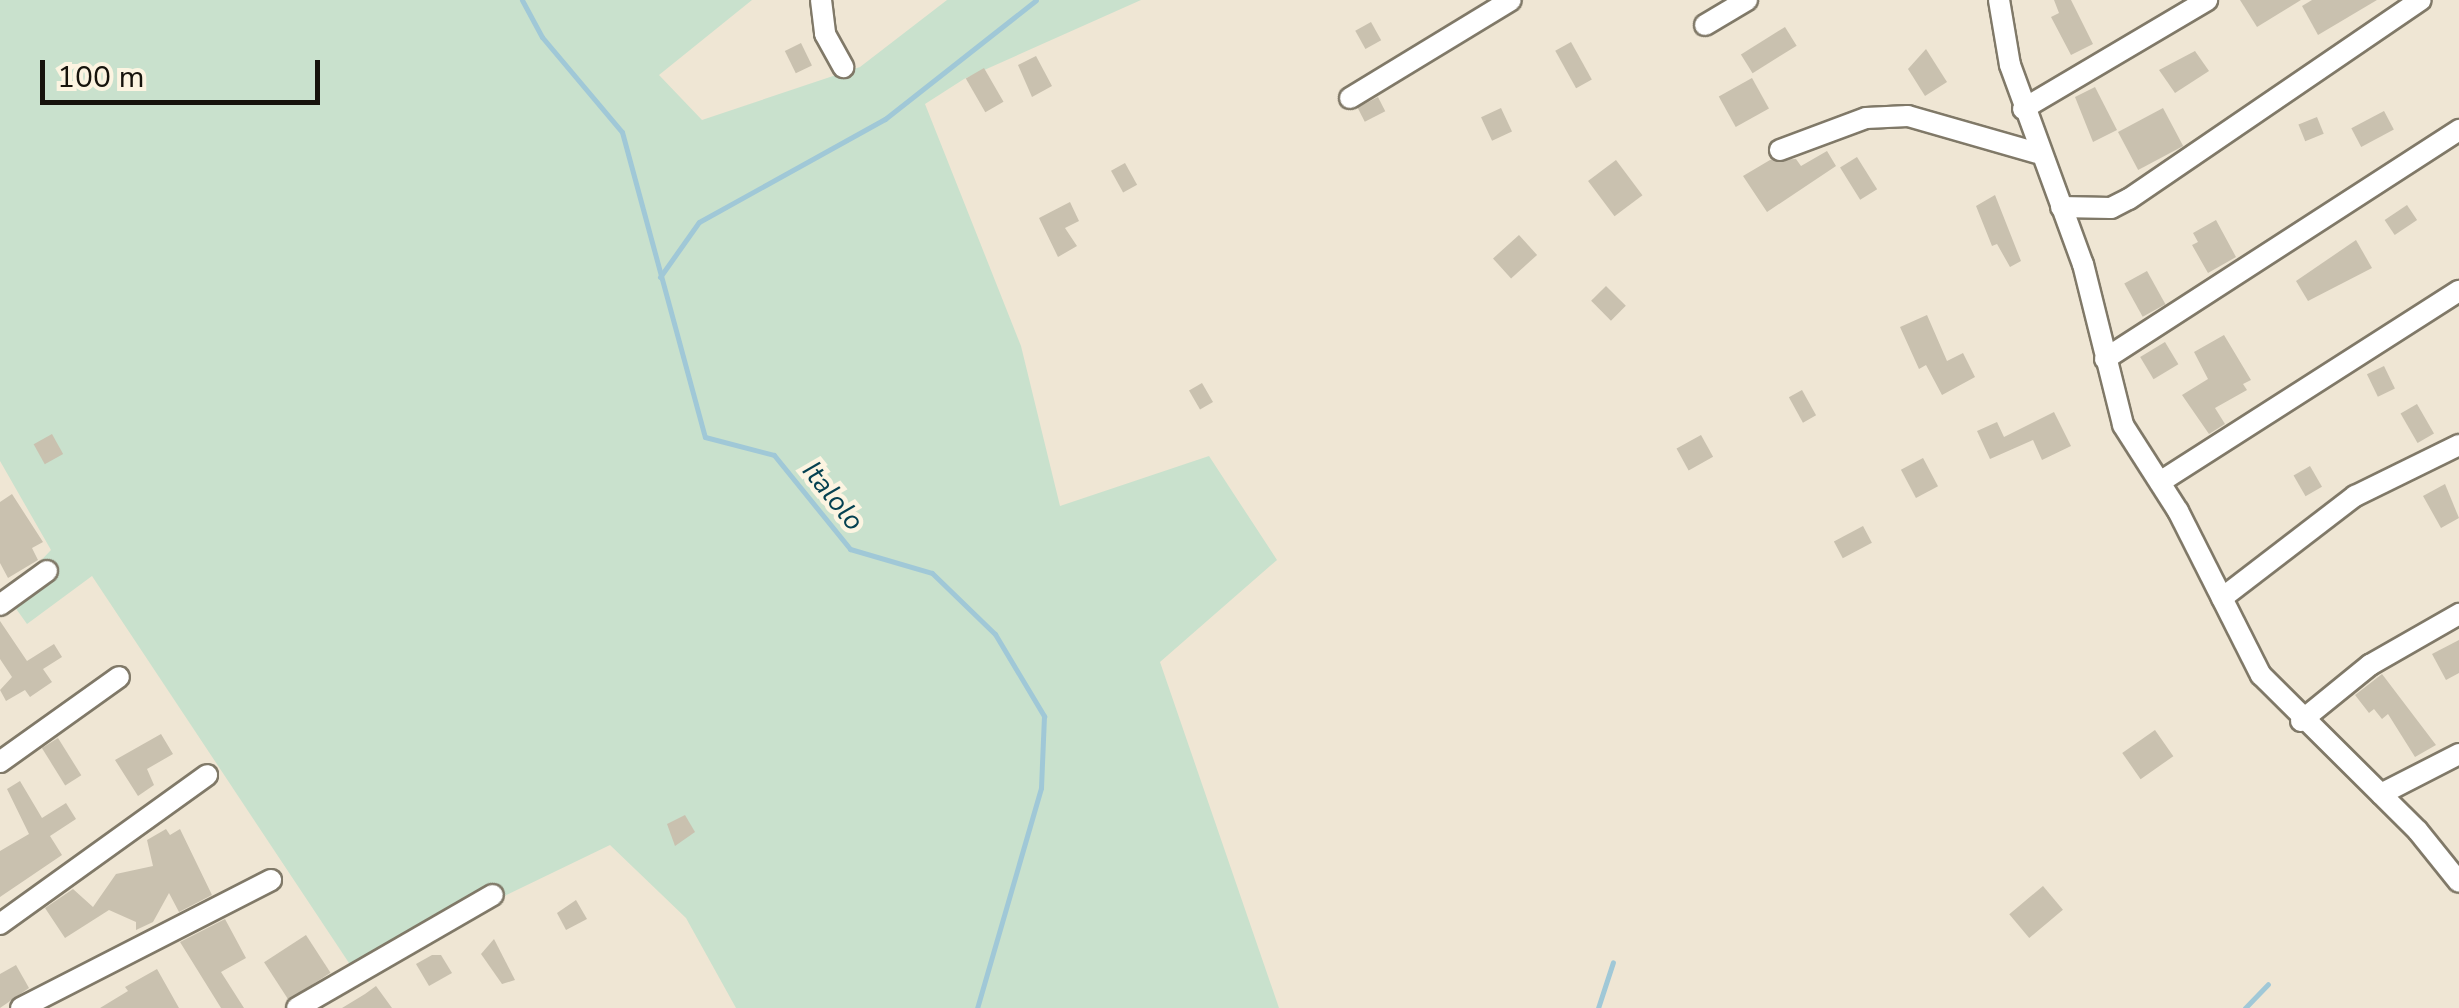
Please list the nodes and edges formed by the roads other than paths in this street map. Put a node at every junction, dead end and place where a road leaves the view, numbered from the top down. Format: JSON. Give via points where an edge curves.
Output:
{"nodes":[{"id":1,"x":821,"y":0,"type":"edge"},
{"id":2,"x":1510,"y":0,"type":"edge"},
{"id":3,"x":1747,"y":0,"type":"edge"},
{"id":4,"x":1999,"y":0,"type":"edge"},
{"id":5,"x":2207,"y":0,"type":"edge"},
{"id":6,"x":2421,"y":0,"type":"edge"},
{"id":7,"x":1705,"y":25,"type":"dead end"},
{"id":8,"x":843,"y":67,"type":"dead end"},
{"id":9,"x":1350,"y":98,"type":"dead end"},
{"id":10,"x":2023,"y":109,"type":"junction"},
{"id":11,"x":2459,"y":130,"type":"edge"},
{"id":12,"x":1780,"y":150,"type":"dead end"},
{"id":13,"x":2037,"y":153,"type":"junction"},
{"id":14,"x":2061,"y":207,"type":"junction"},
{"id":15,"x":2459,"y":290,"type":"edge"},
{"id":16,"x":2106,"y":359,"type":"junction"},
{"id":17,"x":2459,"y":445,"type":"edge"},
{"id":18,"x":2160,"y":482,"type":"junction"},
{"id":19,"x":48,"y":570,"type":"dead end"},
{"id":20,"x":2222,"y":598,"type":"junction"},
{"id":21,"x":0,"y":604,"type":"edge"},
{"id":22,"x":2459,"y":614,"type":"edge"},
{"id":23,"x":119,"y":677,"type":"dead end"},
{"id":24,"x":2301,"y":721,"type":"junction"},
{"id":25,"x":2459,"y":754,"type":"edge"},
{"id":26,"x":0,"y":762,"type":"edge"},
{"id":27,"x":208,"y":775,"type":"dead end"},
{"id":28,"x":2381,"y":794,"type":"junction"},
{"id":29,"x":271,"y":880,"type":"dead end"},
{"id":30,"x":2459,"y":882,"type":"edge"},
{"id":31,"x":493,"y":895,"type":"dead end"},
{"id":32,"x":0,"y":924,"type":"edge"},
{"id":33,"x":21,"y":1008,"type":"edge"},
{"id":34,"x":297,"y":1008,"type":"edge"}],
"edges":[{"from":1,"to":8,"type":"street","via":[[825,34]]},
{"from":2,"to":9,"type":"street"},
{"from":3,"to":7,"type":"street"},
{"from":4,"to":10,"type":"street","via":[[1999,25]]},
{"from":5,"to":10,"type":"street"},
{"from":6,"to":14,"type":"street","via":[[2130,199],[2111,208]]},
{"from":10,"to":13,"type":"street"},
{"from":11,"to":16,"type":"street"},
{"from":12,"to":13,"type":"street","via":[[1866,118],[1908,116]]},
{"from":13,"to":14,"type":"street"},
{"from":14,"to":16,"type":"street","via":[[2091,290]]},
{"from":15,"to":18,"type":"street"},
{"from":16,"to":18,"type":"street","via":[[2117,411]]},
{"from":17,"to":20,"type":"street","via":[[2340,506]]},
{"from":18,"to":20,"type":"street"},
{"from":19,"to":21,"type":"street"},
{"from":20,"to":24,"type":"street","via":[[2262,675]]},
{"from":22,"to":24,"type":"street","via":[[2370,665]]},
{"from":23,"to":26,"type":"street"},
{"from":24,"to":28,"type":"street"},
{"from":25,"to":28,"type":"street"},
{"from":27,"to":32,"type":"street"},
{"from":28,"to":30,"type":"street"},
{"from":29,"to":33,"type":"street"},
{"from":31,"to":34,"type":"street"}]}
